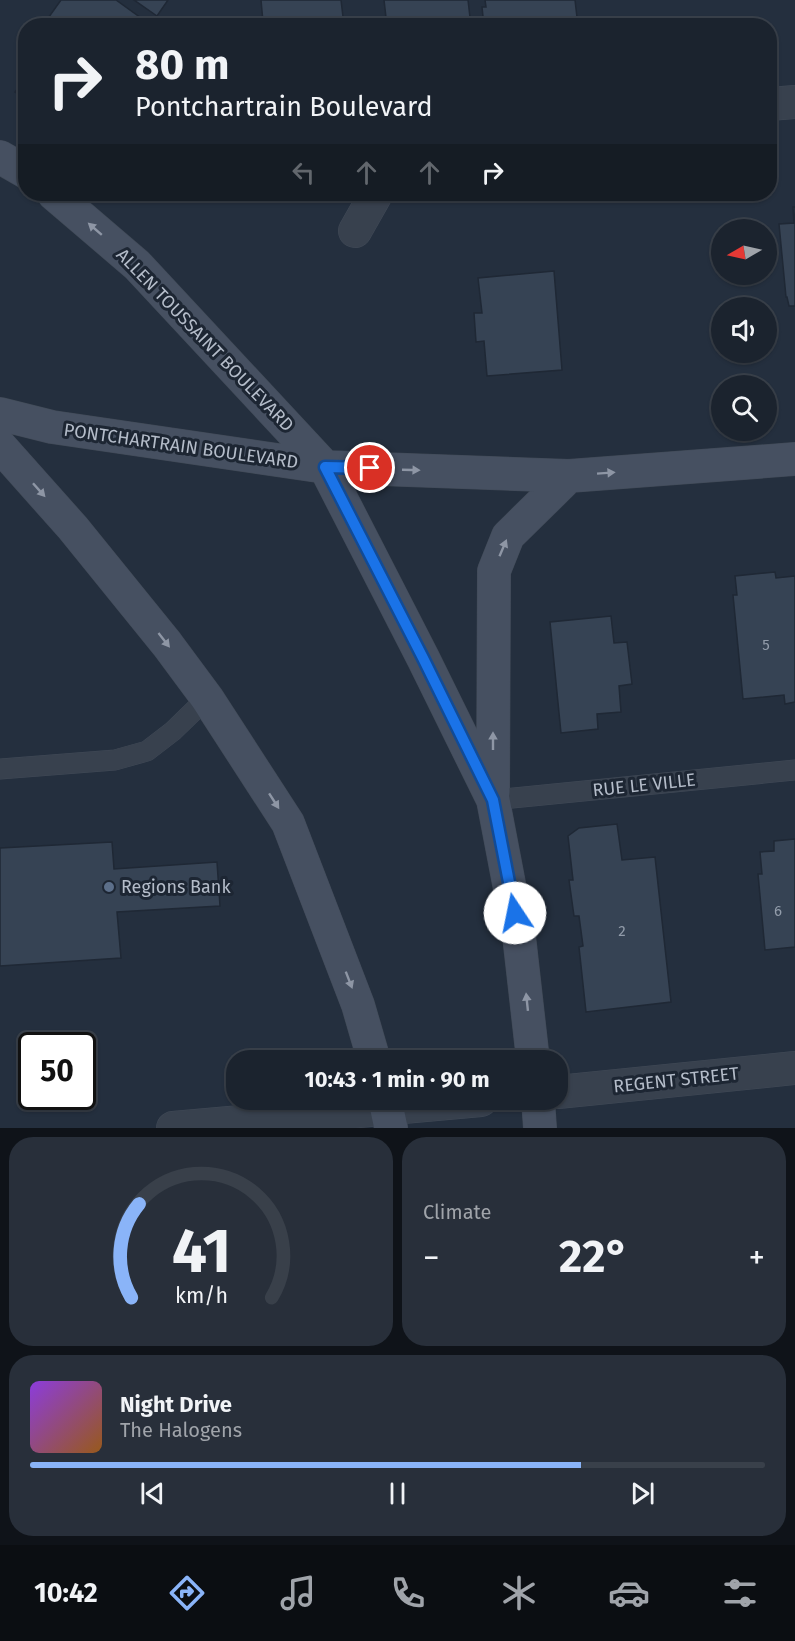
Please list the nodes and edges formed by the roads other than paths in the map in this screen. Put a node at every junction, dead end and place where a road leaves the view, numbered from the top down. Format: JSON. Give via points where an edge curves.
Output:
{"nodes":[{"id":1,"x":795,"y":102,"type":"edge"},
{"id":2,"x":777,"y":103,"type":"edge"},
{"id":3,"x":0,"y":157,"type":"edge"},
{"id":4,"x":18,"y":167,"type":"edge"},
{"id":5,"x":62,"y":201,"type":"edge"},
{"id":6,"x":372,"y":201,"type":"edge"},
{"id":7,"x":355,"y":231,"type":"dead end"},
{"id":8,"x":0,"y":414,"type":"edge"},
{"id":9,"x":0,"y":446,"type":"edge"},
{"id":10,"x":795,"y":459,"type":"edge"},
{"id":11,"x":325,"y":467,"type":"junction"},
{"id":12,"x":569,"y":476,"type":"junction"},
{"id":13,"x":207,"y":698,"type":"junction"},
{"id":14,"x":0,"y":769,"type":"edge"},
{"id":15,"x":795,"y":770,"type":"edge"},
{"id":16,"x":493,"y":800,"type":"junction"},
{"id":17,"x":371,"y":1050,"type":"edge"},
{"id":18,"x":532,"y":1050,"type":"edge"},
{"id":19,"x":795,"y":1068,"type":"edge"},
{"id":20,"x":568,"y":1091,"type":"edge"},
{"id":21,"x":404,"y":1110,"type":"edge"},
{"id":22,"x":539,"y":1110,"type":"edge"},
{"id":23,"x":388,"y":1112,"type":"edge"},
{"id":24,"x":173,"y":1128,"type":"edge"},
{"id":25,"x":540,"y":1128,"type":"edge"}],
"edges":[{"from":1,"to":2,"type":"street"},
{"from":3,"to":4,"type":"main road"},
{"from":11,"to":5,"type":"main road","name":"ALLEN TOUSSAINT BOULEVARD","one_way":true,"via":[[137,265]]},
{"from":6,"to":7,"type":"street"},
{"from":8,"to":11,"type":"main road","name":"PONTCHARTRAIN BOULEVARD","via":[[52,428]]},
{"from":9,"to":13,"type":"main road","one_way":true,"via":[[73,528]]},
{"from":12,"to":10,"type":"main road","name":"PONTCHARTRAIN BOULEVARD","one_way":true},
{"from":11,"to":12,"type":"main road","name":"PONTCHARTRAIN BOULEVARD","one_way":true},
{"from":11,"to":16,"type":"main road","name":"ALLEN TOUSSAINT BOULEVARD"},
{"from":16,"to":12,"type":"main road","one_way":true,"via":[[494,571],[508,536]]},
{"from":13,"to":14,"type":"lane","via":[[147,751],[115,760]]},
{"from":13,"to":17,"type":"main road","one_way":true,"via":[[288,823],[358,1005]]},
{"from":15,"to":16,"type":"lane","name":"RUE LE VILLE"},
{"from":18,"to":16,"type":"main road","one_way":true,"via":[[519,936]]},
{"from":19,"to":20,"type":"street","name":"REGENT STREET"},
{"from":21,"to":23,"type":"street"},
{"from":22,"to":25,"type":"main road"},
{"from":23,"to":24,"type":"street"}]}
